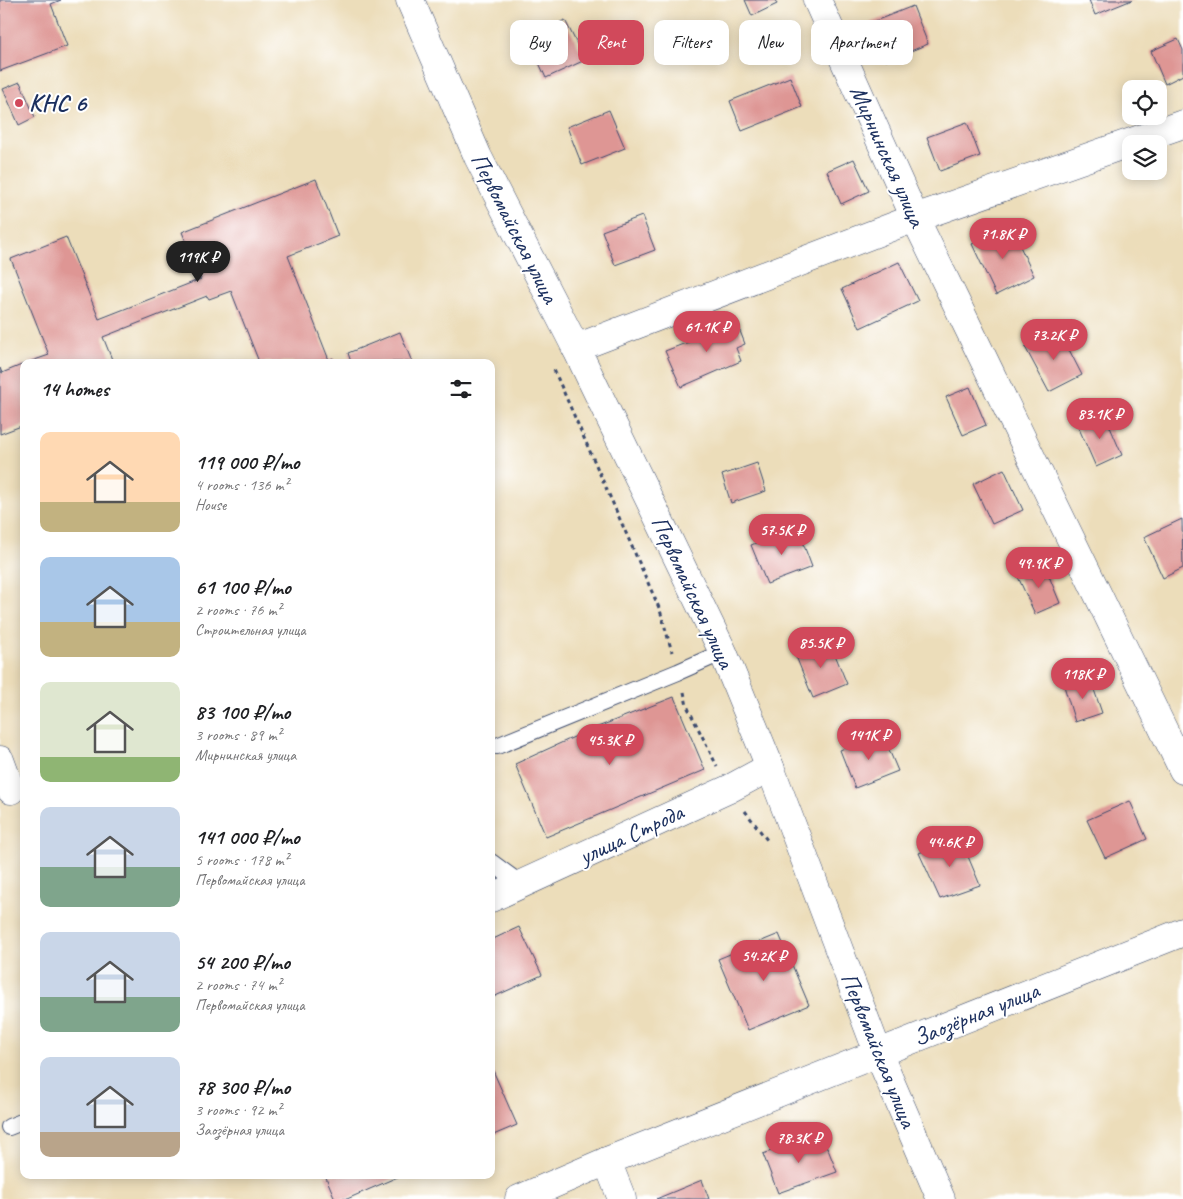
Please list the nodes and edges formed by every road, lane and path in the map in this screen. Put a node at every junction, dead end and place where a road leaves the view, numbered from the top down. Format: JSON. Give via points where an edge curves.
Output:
{"nodes":[{"id":1,"x":410,"y":0,"type":"edge"},
{"id":2,"x":817,"y":0,"type":"edge"},
{"id":3,"x":1183,"y":124,"type":"edge"},
{"id":4,"x":915,"y":218,"type":"junction"},
{"id":5,"x":576,"y":348,"type":"junction"},
{"id":6,"x":551,"y":364,"type":"dead end"},
{"id":7,"x":723,"y":652,"type":"junction"},
{"id":8,"x":678,"y":672,"type":"junction"},
{"id":9,"x":497,"y":746,"type":"dead end"},
{"id":10,"x":0,"y":760,"type":"edge"},
{"id":11,"x":770,"y":767,"type":"junction"},
{"id":12,"x":1183,"y":770,"type":"edge"},
{"id":13,"x":729,"y":789,"type":"junction"},
{"id":14,"x":11,"y":790,"type":"dead end"},
{"id":15,"x":768,"y":842,"type":"dead end"},
{"id":16,"x":495,"y":865,"type":"edge"},
{"id":17,"x":521,"y":884,"type":"junction"},
{"id":18,"x":495,"y":896,"type":"edge"},
{"id":19,"x":1183,"y":932,"type":"edge"},
{"id":20,"x":878,"y":1053,"type":"junction"},
{"id":21,"x":607,"y":1161,"type":"junction"},
{"id":22,"x":518,"y":1199,"type":"edge"},
{"id":23,"x":622,"y":1199,"type":"edge"},
{"id":24,"x":941,"y":1199,"type":"edge"}],
"edges":[{"from":1,"to":5,"type":"street","name":"Первомайская улица","via":[[478,157]]},
{"from":2,"to":4,"type":"street","name":"Мирнинская улица"},
{"from":3,"to":4,"type":"street"},
{"from":4,"to":5,"type":"street"},
{"from":4,"to":12,"type":"street","name":"Мирнинская улица"},
{"from":5,"to":7,"type":"street","name":"Первомайская улица"},
{"from":6,"to":8,"type":"path","via":[[660,610]]},
{"from":7,"to":8,"type":"lane"},
{"from":7,"to":11,"type":"street","name":"Первомайская улица"},
{"from":8,"to":9,"type":"lane"},
{"from":8,"to":13,"type":"path","via":[[688,706]]},
{"from":10,"to":14,"type":"street"},
{"from":11,"to":13,"type":"street","name":"улица Строда"},
{"from":11,"to":20,"type":"street","name":"Первомайская улица"},
{"from":13,"to":15,"type":"path"},
{"from":13,"to":17,"type":"street","name":"улица Строда"},
{"from":16,"to":17,"type":"lane"},
{"from":17,"to":18,"type":"street","name":"улица Строда"},
{"from":19,"to":20,"type":"street","name":"Заозёрная улица"},
{"from":20,"to":21,"type":"street","name":"Заозёрная улица"},
{"from":20,"to":24,"type":"street","name":"Первомайская улица"},
{"from":21,"to":22,"type":"street","name":"Заозёрная улица"},
{"from":21,"to":23,"type":"street"}]}
